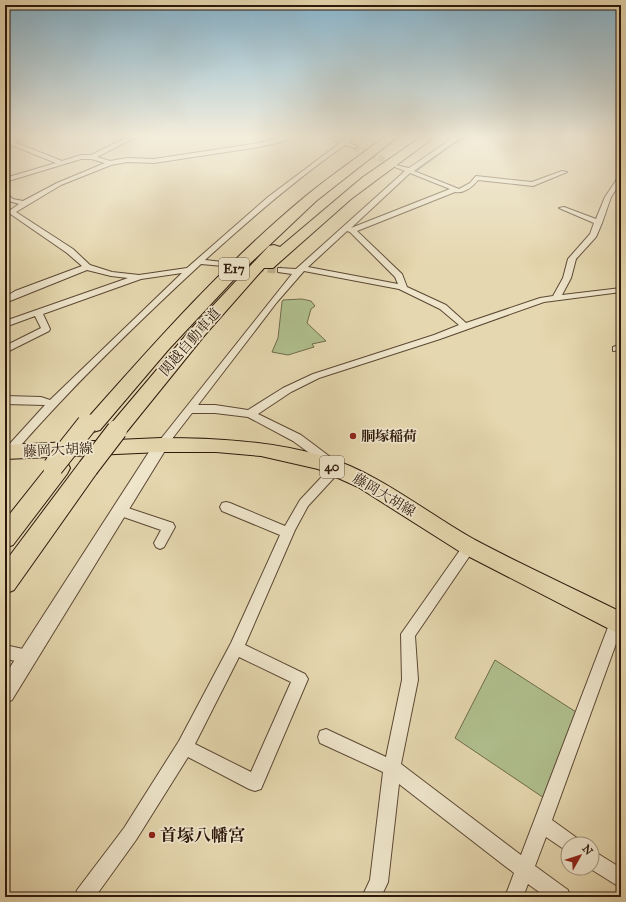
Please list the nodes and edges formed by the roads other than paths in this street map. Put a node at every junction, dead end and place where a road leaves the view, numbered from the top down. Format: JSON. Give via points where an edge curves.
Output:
{"nodes":[{"id":1,"x":15,"y":177,"type":"edge"},
{"id":2,"x":76,"y":177,"type":"edge"},
{"id":3,"x":299,"y":177,"type":"edge"},
{"id":4,"x":331,"y":177,"type":"edge"},
{"id":5,"x":339,"y":177,"type":"edge"},
{"id":6,"x":356,"y":177,"type":"edge"},
{"id":7,"x":370,"y":177,"type":"edge"},
{"id":8,"x":403,"y":177,"type":"edge"},
{"id":9,"x":423,"y":177,"type":"edge"},
{"id":10,"x":551,"y":177,"type":"edge"},
{"id":11,"x":621,"y":177,"type":"edge"},
{"id":12,"x":5,"y":180,"type":"edge"},
{"id":13,"x":454,"y":190,"type":"junction"},
{"id":14,"x":5,"y":194,"type":"edge"},
{"id":15,"x":24,"y":202,"type":"junction"},
{"id":16,"x":562,"y":208,"type":"dead end"},
{"id":17,"x":8,"y":214,"type":"edge"},
{"id":18,"x":599,"y":223,"type":"junction"},
{"id":19,"x":348,"y":230,"type":"junction"},
{"id":20,"x":198,"y":261,"type":"junction"},
{"id":21,"x":220,"y":264,"type":"tunnel mouth"},
{"id":22,"x":87,"y":267,"type":"junction"},
{"id":23,"x":189,"y":270,"type":"junction"},
{"id":24,"x":281,"y":270,"type":"tunnel mouth"},
{"id":25,"x":301,"y":270,"type":"junction"},
{"id":26,"x":139,"y":277,"type":"junction"},
{"id":27,"x":403,"y":288,"type":"junction"},
{"id":28,"x":621,"y":290,"type":"edge"},
{"id":29,"x":557,"y":297,"type":"junction"},
{"id":30,"x":5,"y":300,"type":"edge"},
{"id":31,"x":38,"y":313,"type":"junction"},
{"id":32,"x":5,"y":324,"type":"edge"},
{"id":33,"x":465,"y":326,"type":"junction"},
{"id":34,"x":198,"y":332,"type":"junction"},
{"id":35,"x":5,"y":350,"type":"edge"},
{"id":36,"x":5,"y":400,"type":"edge"},
{"id":37,"x":54,"y":404,"type":"junction"},
{"id":38,"x":189,"y":409,"type":"junction"},
{"id":39,"x":250,"y":414,"type":"junction"},
{"id":40,"x":90,"y":424,"type":"junction"},
{"id":41,"x":161,"y":445,"type":"junction"},
{"id":42,"x":6,"y":454,"type":"edge"},
{"id":43,"x":56,"y":467,"type":"junction"},
{"id":44,"x":337,"y":468,"type":"junction"},
{"id":45,"x":226,"y":507,"type":"dead end"},
{"id":46,"x":119,"y":510,"type":"junction"},
{"id":47,"x":288,"y":532,"type":"junction"},
{"id":48,"x":5,"y":534,"type":"edge"},
{"id":49,"x":5,"y":538,"type":"edge"},
{"id":50,"x":160,"y":543,"type":"dead end"},
{"id":51,"x":469,"y":547,"type":"junction"},
{"id":52,"x":5,"y":582,"type":"edge"},
{"id":53,"x":619,"y":623,"type":"edge"},
{"id":54,"x":236,"y":648,"type":"junction"},
{"id":55,"x":5,"y":652,"type":"edge"},
{"id":56,"x":27,"y":656,"type":"junction"},
{"id":57,"x":5,"y":693,"type":"edge"},
{"id":58,"x":326,"y":737,"type":"dead end"},
{"id":59,"x":186,"y":747,"type":"junction"},
{"id":60,"x":392,"y":768,"type":"junction"},
{"id":61,"x":543,"y":824,"type":"junction"},
{"id":62,"x":560,"y":836,"type":"edge"},
{"id":63,"x":600,"y":865,"type":"edge"},
{"id":64,"x":524,"y":869,"type":"junction"},
{"id":65,"x":621,"y":879,"type":"edge"},
{"id":66,"x":84,"y":897,"type":"edge"},
{"id":67,"x":371,"y":897,"type":"edge"},
{"id":68,"x":514,"y":897,"type":"edge"},
{"id":69,"x":561,"y":897,"type":"edge"}],
"edges":[{"from":1,"to":12,"type":"street"},
{"from":2,"to":15,"type":"street"},
{"from":3,"to":20,"type":"street"},
{"from":4,"to":40,"type":"highway","via":[[224,273],[137,363]]},
{"from":5,"to":40,"type":"highway","name":"関越自動車道","number":"E17","via":[[255,248]]},
{"from":6,"to":34,"type":"highway","name":"関越自動車道","number":"E17","via":[[302,223],[238,287]]},
{"from":7,"to":34,"type":"highway","via":[[318,218]]},
{"from":8,"to":19,"type":"street"},
{"from":9,"to":13,"type":"street"},
{"from":10,"to":13,"type":"street","via":[[533,184],[476,178],[467,187],[459,191]]},
{"from":11,"to":18,"type":"street","via":[[608,198]]},
{"from":13,"to":19,"type":"street"},
{"from":14,"to":15,"type":"street","via":[[11,200]]},
{"from":15,"to":17,"type":"street"},
{"from":16,"to":18,"type":"street"},
{"from":17,"to":22,"type":"street","via":[[70,251]]},
{"from":18,"to":29,"type":"street","via":[[593,235],[572,259],[567,278]]},
{"from":19,"to":25,"type":"street"},
{"from":19,"to":27,"type":"street","via":[[399,276]]},
{"from":20,"to":21,"type":"street"},
{"from":20,"to":23,"type":"street"},
{"from":22,"to":26,"type":"street","via":[[111,274]]},
{"from":22,"to":30,"type":"street","via":[[18,292]]},
{"from":23,"to":26,"type":"street"},
{"from":23,"to":37,"type":"street","via":[[64,391]]},
{"from":24,"to":25,"type":"street"},
{"from":25,"to":27,"type":"street"},
{"from":25,"to":38,"type":"street"},
{"from":26,"to":31,"type":"street"},
{"from":27,"to":33,"type":"street","via":[[443,307]]},
{"from":28,"to":29,"type":"street"},
{"from":29,"to":33,"type":"street"},
{"from":31,"to":32,"type":"street"},
{"from":31,"to":35,"type":"street","via":[[46,329]]},
{"from":33,"to":39,"type":"street","via":[[316,376],[287,390]]},
{"from":34,"to":52,"type":"highway","name":"関越自動車道","number":"E17","bridge":true,"via":[[117,430]]},
{"from":36,"to":37,"type":"street"},
{"from":37,"to":42,"type":"street"},
{"from":38,"to":39,"type":"street","via":[[215,409]]},
{"from":38,"to":41,"type":"street"},
{"from":39,"to":44,"type":"street","via":[[297,438]]},
{"from":40,"to":43,"type":"highway","name":"関越自動車道","number":"E17"},
{"from":41,"to":42,"type":"main road","name":"藤岡大胡線","number":"40"},
{"from":41,"to":44,"type":"main road","name":"藤岡大胡線","number":"40","via":[[261,449]]},
{"from":41,"to":46,"type":"street"},
{"from":43,"to":48,"type":"highway"},
{"from":43,"to":49,"type":"highway","name":"関越自動車道","number":"E17"},
{"from":44,"to":47,"type":"street","via":[[304,504]]},
{"from":44,"to":51,"type":"main road","name":"藤岡大胡線","number":"40","via":[[365,482]]},
{"from":45,"to":47,"type":"street"},
{"from":46,"to":50,"type":"street","via":[[169,527]]},
{"from":46,"to":56,"type":"street"},
{"from":47,"to":54,"type":"street"},
{"from":51,"to":53,"type":"main road","name":"藤岡大胡線","number":"40"},
{"from":51,"to":60,"type":"street","via":[[408,634],[410,680]]},
{"from":53,"to":61,"type":"street"},
{"from":54,"to":59,"type":"street"},
{"from":54,"to":59,"type":"street","via":[[300,679],[255,783]]},
{"from":55,"to":56,"type":"street"},
{"from":56,"to":57,"type":"street"},
{"from":58,"to":60,"type":"street"},
{"from":59,"to":66,"type":"street","via":[[130,834]]},
{"from":60,"to":64,"type":"street"},
{"from":60,"to":67,"type":"street","via":[[379,882]]},
{"from":61,"to":62,"type":"street"},
{"from":61,"to":64,"type":"street"},
{"from":63,"to":65,"type":"street"},
{"from":64,"to":68,"type":"street"},
{"from":64,"to":69,"type":"street"}]}
